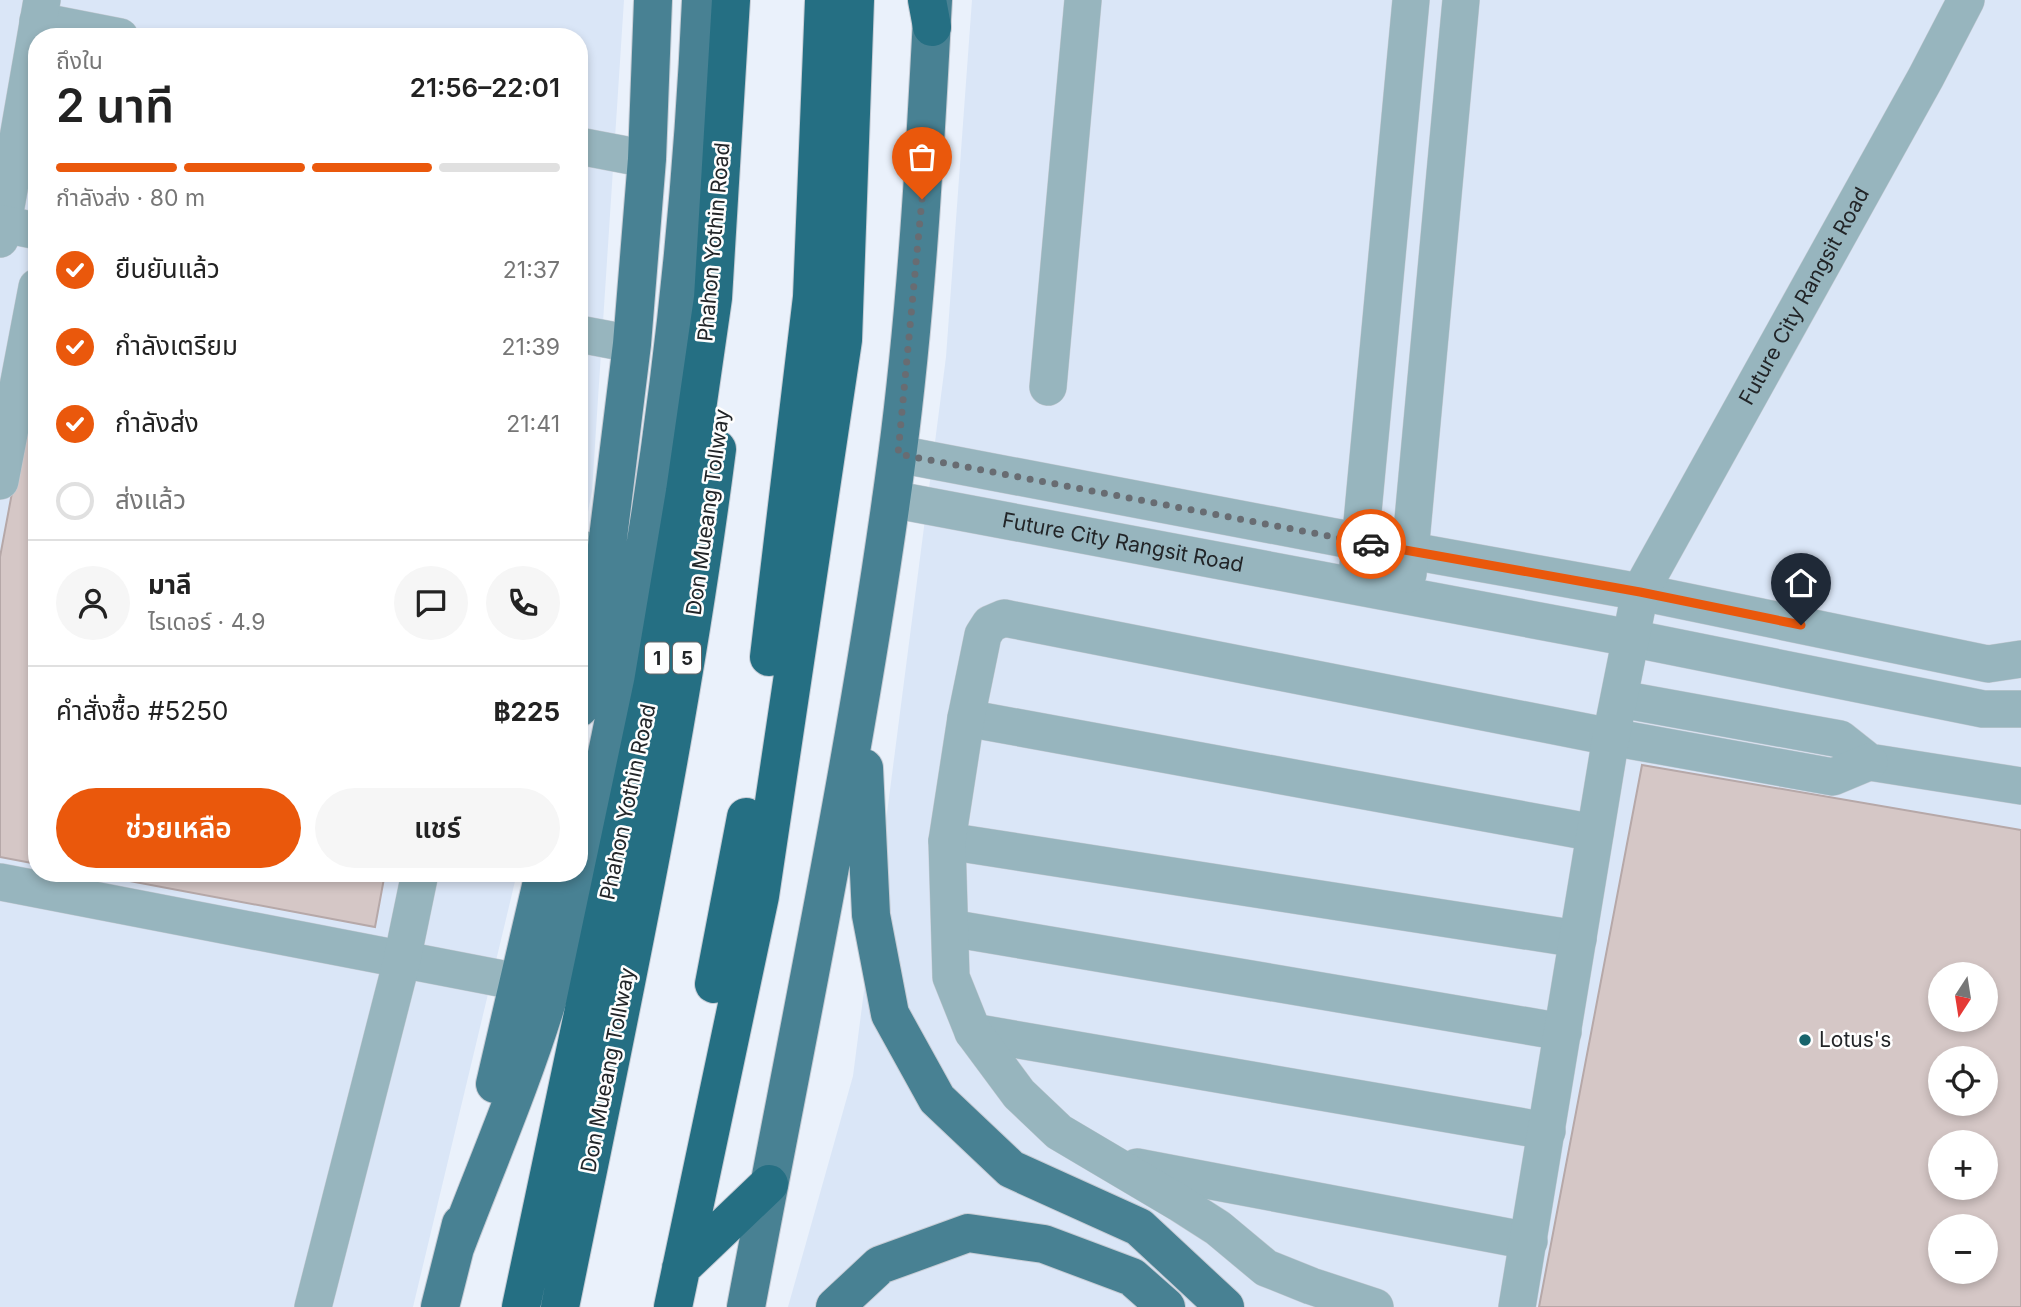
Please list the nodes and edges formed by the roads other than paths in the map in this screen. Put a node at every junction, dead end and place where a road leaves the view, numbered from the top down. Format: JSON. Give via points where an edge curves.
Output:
{"nodes":[{"id":1,"x":653,"y":0,"type":"edge"},
{"id":2,"x":701,"y":0,"type":"edge"},
{"id":3,"x":731,"y":0,"type":"edge"},
{"id":4,"x":749,"y":0,"type":"edge"},
{"id":5,"x":1083,"y":0,"type":"edge"},
{"id":6,"x":1411,"y":0,"type":"edge"},
{"id":7,"x":1461,"y":0,"type":"edge"},
{"id":8,"x":1966,"y":0,"type":"edge"},
{"id":9,"x":848,"y":3,"type":"edge"},
{"id":10,"x":930,"y":9,"type":"edge"},
{"id":11,"x":50,"y":21,"type":"edge"},
{"id":12,"x":81,"y":28,"type":"edge"},
{"id":13,"x":28,"y":146,"type":"edge"},
{"id":14,"x":588,"y":148,"type":"edge"},
{"id":15,"x":647,"y":159,"type":"junction"},
{"id":16,"x":13,"y":231,"type":"edge"},
{"id":17,"x":28,"y":333,"type":"edge"},
{"id":18,"x":588,"y":336,"type":"edge"},
{"id":19,"x":632,"y":344,"type":"junction"},
{"id":20,"x":1048,"y":387,"type":"dead end"},
{"id":21,"x":898,"y":454,"type":"junction"},
{"id":22,"x":0,"y":481,"type":"edge"},
{"id":23,"x":891,"y":499,"type":"junction"},
{"id":24,"x":1361,"y":542,"type":"junction"},
{"id":25,"x":1412,"y":551,"type":"junction"},
{"id":26,"x":593,"y":552,"type":"edge"},
{"id":27,"x":1356,"y":587,"type":"junction"},
{"id":28,"x":1640,"y":592,"type":"junction"},
{"id":29,"x":1404,"y":596,"type":"junction"},
{"id":30,"x":588,"y":608,"type":"edge"},
{"id":31,"x":1630,"y":638,"type":"junction"},
{"id":32,"x":2021,"y":659,"type":"edge"},
{"id":33,"x":1620,"y":699,"type":"junction"},
{"id":34,"x":860,"y":707,"type":"junction"},
{"id":35,"x":2021,"y":709,"type":"edge"},
{"id":36,"x":966,"y":718,"type":"junction"},
{"id":37,"x":1611,"y":737,"type":"junction"},
{"id":38,"x":1869,"y":762,"type":"junction"},
{"id":39,"x":2021,"y":786,"type":"edge"},
{"id":40,"x":588,"y":833,"type":"edge"},
{"id":41,"x":1595,"y":833,"type":"junction"},
{"id":42,"x":947,"y":841,"type":"junction"},
{"id":43,"x":0,"y":882,"type":"edge"},
{"id":44,"x":418,"y":882,"type":"edge"},
{"id":45,"x":542,"y":882,"type":"edge"},
{"id":46,"x":576,"y":882,"type":"edge"},
{"id":47,"x":950,"y":928,"type":"junction"},
{"id":48,"x":1578,"y":939,"type":"junction"},
{"id":49,"x":402,"y":960,"type":"junction"},
{"id":50,"x":519,"y":982,"type":"junction"},
{"id":51,"x":973,"y":1032,"type":"junction"},
{"id":52,"x":1563,"y":1032,"type":"junction"},
{"id":53,"x":1546,"y":1131,"type":"junction"},
{"id":54,"x":1105,"y":1161,"type":"junction"},
{"id":55,"x":769,"y":1184,"type":"junction"},
{"id":56,"x":1528,"y":1241,"type":"junction"},
{"id":57,"x":455,"y":1248,"type":"junction"},
{"id":58,"x":681,"y":1268,"type":"junction"},
{"id":59,"x":313,"y":1307,"type":"edge"},
{"id":60,"x":440,"y":1307,"type":"edge"},
{"id":61,"x":521,"y":1307,"type":"edge"},
{"id":62,"x":560,"y":1307,"type":"edge"},
{"id":63,"x":649,"y":1307,"type":"edge"},
{"id":64,"x":673,"y":1307,"type":"edge"},
{"id":65,"x":746,"y":1307,"type":"edge"},
{"id":66,"x":835,"y":1307,"type":"edge"},
{"id":67,"x":1166,"y":1307,"type":"edge"},
{"id":68,"x":1225,"y":1307,"type":"edge"},
{"id":69,"x":1375,"y":1307,"type":"edge"},
{"id":70,"x":1517,"y":1307,"type":"edge"}],
"edges":[{"from":1,"to":15,"type":"main road"},
{"from":2,"to":40,"type":"main road","via":[[677,321],[628,652]]},
{"from":3,"to":61,"type":"highway","name":"Phahon Yothin Road","number":"1","via":[[713,298],[685,492],[653,683]]},
{"from":4,"to":62,"type":"highway","name":"Don Mueang Tollway","number":"5","via":[[738,289],[705,549],[665,785]]},
{"from":5,"to":20,"type":"lane"},
{"from":6,"to":24,"type":"lane"},
{"from":7,"to":25,"type":"lane"},
{"from":8,"to":28,"type":"lane","name":"Future City Rangsit Road"},
{"from":9,"to":58,"type":"highway","via":[[843,340],[760,896]]},
{"from":9,"to":63,"type":"highway","via":[[750,799]]},
{"from":10,"to":21,"type":"main road","via":[[922,199]]},
{"from":11,"to":12,"type":"lane"},
{"from":13,"to":16,"type":"lane"},
{"from":14,"to":15,"type":"lane"},
{"from":15,"to":19,"type":"main road"},
{"from":17,"to":22,"type":"lane"},
{"from":18,"to":19,"type":"lane"},
{"from":19,"to":26,"type":"main road"},
{"from":21,"to":23,"type":"main road"},
{"from":21,"to":24,"type":"lane"},
{"from":23,"to":27,"type":"lane","name":"Future City Rangsit Road"},
{"from":23,"to":34,"type":"main road"},
{"from":24,"to":25,"type":"lane"},
{"from":24,"to":27,"type":"lane"},
{"from":25,"to":28,"type":"lane"},
{"from":25,"to":29,"type":"lane"},
{"from":26,"to":30,"type":"main road"},
{"from":27,"to":29,"type":"lane","name":"Future City Rangsit Road"},
{"from":28,"to":31,"type":"lane","name":"Future City Rangsit Road"},
{"from":28,"to":32,"type":"lane","via":[[1988,664]]},
{"from":29,"to":31,"type":"lane","name":"Future City Rangsit Road"},
{"from":31,"to":33,"type":"lane","name":"Future City Rangsit Road"},
{"from":31,"to":35,"type":"lane","name":"Future City Rangsit Road","via":[[1983,709]]},
{"from":33,"to":37,"type":"lane","name":"Future City Rangsit Road"},
{"from":33,"to":38,"type":"lane","via":[[1840,739]]},
{"from":34,"to":55,"type":"main road"},
{"from":34,"to":68,"type":"main road","via":[[872,915],[890,1014],[937,1099],[1011,1169],[1139,1227]]},
{"from":36,"to":37,"type":"lane","via":[[984,635],[989,624],[1004,618]]},
{"from":36,"to":41,"type":"lane"},
{"from":36,"to":42,"type":"lane"},
{"from":37,"to":38,"type":"lane","via":[[1833,777]]},
{"from":37,"to":41,"type":"lane","name":"Future City Rangsit Road"},
{"from":38,"to":39,"type":"lane"},
{"from":41,"to":48,"type":"lane","name":"Future City Rangsit Road"},
{"from":42,"to":47,"type":"lane"},
{"from":42,"to":48,"type":"lane"},
{"from":43,"to":49,"type":"lane"},
{"from":44,"to":49,"type":"lane"},
{"from":45,"to":50,"type":"main road"},
{"from":46,"to":57,"type":"main road","via":[[548,996]]},
{"from":47,"to":51,"type":"lane","via":[[951,977]]},
{"from":47,"to":52,"type":"lane"},
{"from":48,"to":52,"type":"lane","name":"Future City Rangsit Road"},
{"from":49,"to":50,"type":"lane"},
{"from":49,"to":59,"type":"lane"},
{"from":50,"to":57,"type":"main road"},
{"from":51,"to":53,"type":"lane"},
{"from":51,"to":54,"type":"lane","via":[[1019,1094],[1059,1132]]},
{"from":52,"to":53,"type":"lane","name":"Future City Rangsit Road"},
{"from":53,"to":56,"type":"lane","name":"Future City Rangsit Road"},
{"from":54,"to":56,"type":"lane"},
{"from":54,"to":69,"type":"lane","via":[[1218,1228],[1266,1268]]},
{"from":55,"to":58,"type":"highway"},
{"from":55,"to":65,"type":"main road"},
{"from":56,"to":70,"type":"lane","name":"Future City Rangsit Road"},
{"from":57,"to":60,"type":"main road"},
{"from":58,"to":64,"type":"highway"},
{"from":66,"to":67,"type":"main road","via":[[880,1265],[968,1233],[1044,1244],[1132,1277]]}]}
